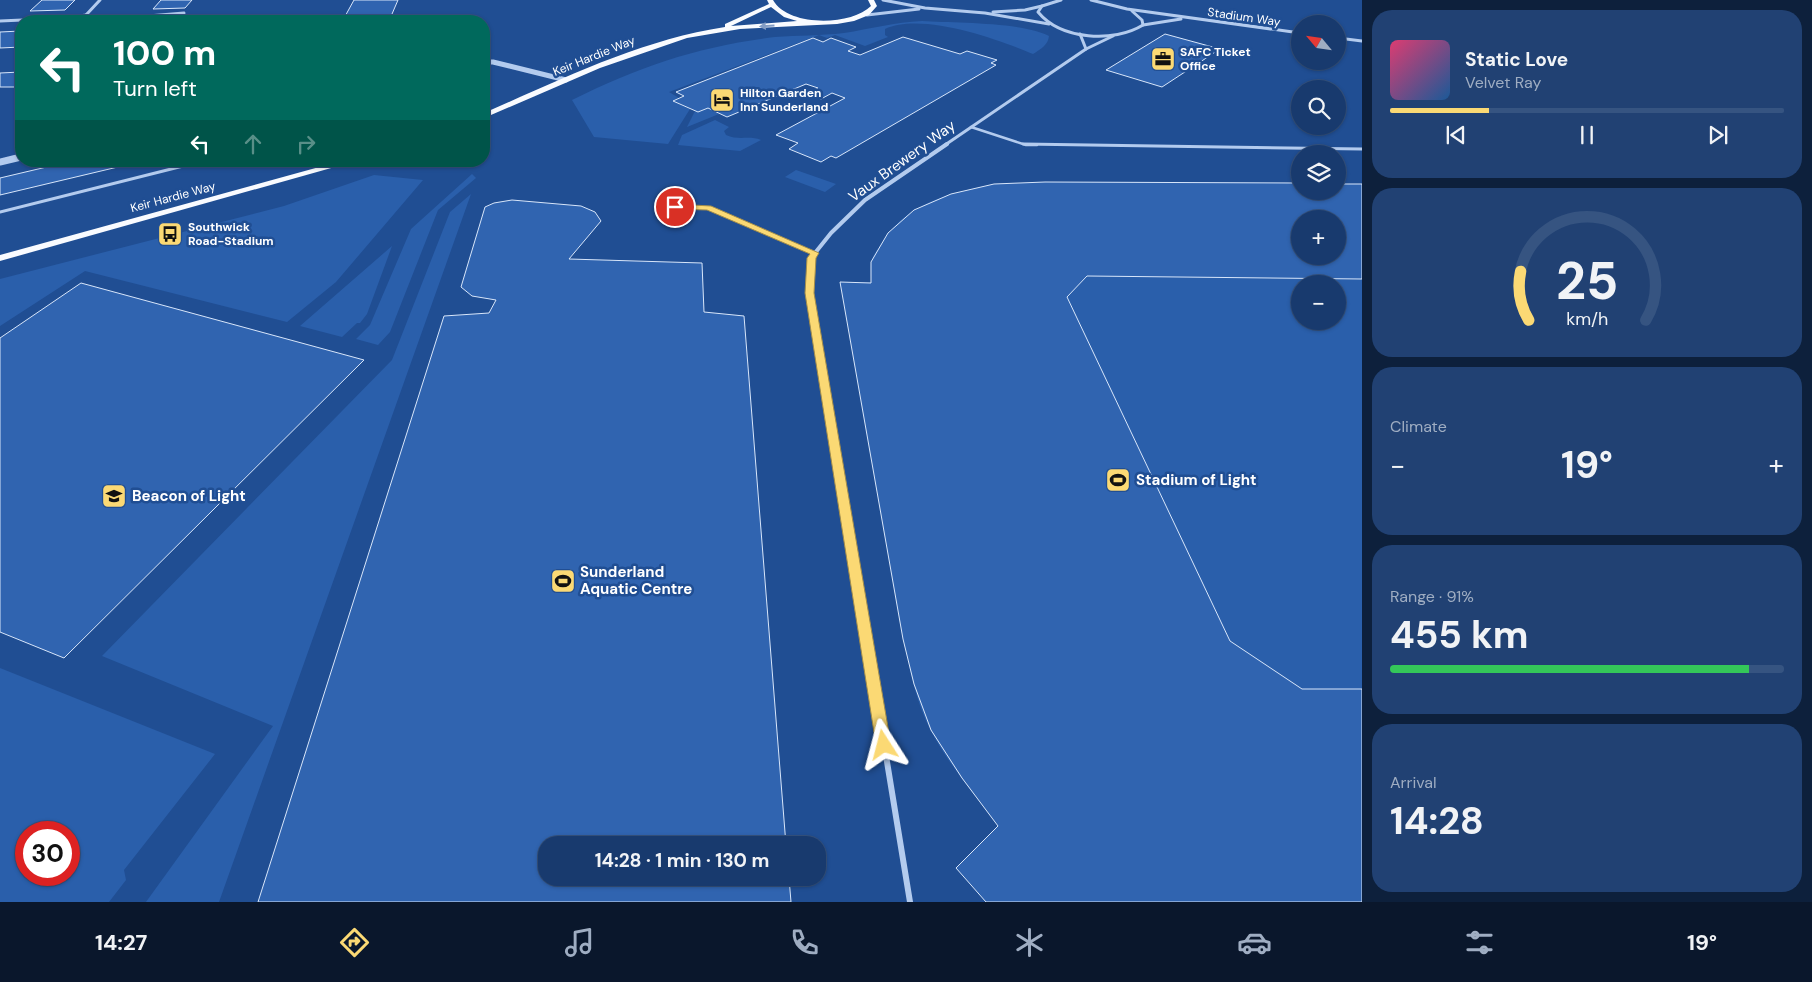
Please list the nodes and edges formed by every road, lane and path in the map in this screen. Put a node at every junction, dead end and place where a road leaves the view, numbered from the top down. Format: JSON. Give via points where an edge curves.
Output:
{"nodes":[{"id":1,"x":100,"y":0,"type":"edge"},
{"id":2,"x":871,"y":0,"type":"edge"},
{"id":3,"x":883,"y":0,"type":"edge"},
{"id":4,"x":1061,"y":0,"type":"edge"},
{"id":5,"x":1091,"y":0,"type":"edge"},
{"id":6,"x":771,"y":2,"type":"edge"},
{"id":7,"x":1042,"y":6,"type":"junction"},
{"id":8,"x":925,"y":8,"type":"junction"},
{"id":9,"x":1127,"y":9,"type":"junction"},
{"id":10,"x":184,"y":13,"type":"dead end"},
{"id":11,"x":985,"y":13,"type":"junction"},
{"id":12,"x":86,"y":15,"type":"edge"},
{"id":13,"x":160,"y":15,"type":"edge"},
{"id":14,"x":867,"y":15,"type":"junction"},
{"id":15,"x":1186,"y":18,"type":"junction"},
{"id":16,"x":15,"y":20,"type":"edge"},
{"id":17,"x":0,"y":21,"type":"edge"},
{"id":18,"x":816,"y":22,"type":"junction"},
{"id":19,"x":1049,"y":24,"type":"junction"},
{"id":20,"x":1143,"y":26,"type":"junction"},
{"id":21,"x":718,"y":30,"type":"junction"},
{"id":22,"x":1291,"y":32,"type":"edge"},
{"id":23,"x":1080,"y":34,"type":"junction"},
{"id":24,"x":1114,"y":36,"type":"junction"},
{"id":25,"x":1346,"y":39,"type":"edge"},
{"id":26,"x":1362,"y":41,"type":"edge"},
{"id":27,"x":1086,"y":49,"type":"junction"},
{"id":28,"x":490,"y":62,"type":"edge"},
{"id":29,"x":566,"y":80,"type":"junction"},
{"id":30,"x":490,"y":113,"type":"edge"},
{"id":31,"x":971,"y":127,"type":"junction"},
{"id":32,"x":1362,"y":149,"type":"edge"},
{"id":33,"x":15,"y":158,"type":"edge"},
{"id":34,"x":0,"y":162,"type":"edge"},
{"id":35,"x":179,"y":167,"type":"edge"},
{"id":36,"x":330,"y":167,"type":"edge"},
{"id":37,"x":659,"y":206,"type":"dead end"},
{"id":38,"x":0,"y":212,"type":"edge"},
{"id":39,"x":815,"y":253,"type":"junction"},
{"id":40,"x":0,"y":258,"type":"edge"},
{"id":41,"x":910,"y":902,"type":"edge"}],
"edges":[{"from":1,"to":12,"type":"street"},
{"from":2,"to":14,"type":"main road","via":[[874,6]]},
{"from":3,"to":8,"type":"street","name":"Stadium Way"},
{"from":4,"to":7,"type":"street","name":"Stadium Way"},
{"from":5,"to":9,"type":"street","name":"Stadium Way"},
{"from":6,"to":18,"type":"main road","via":[[776,11],[786,16]]},
{"from":6,"to":21,"type":"main road"},
{"from":7,"to":11,"type":"street","name":"Stadium Way"},
{"from":7,"to":19,"type":"street","via":[[1038,12]]},
{"from":8,"to":11,"type":"street","name":"Stadium Way"},
{"from":8,"to":14,"type":"street","name":"Stadium Way"},
{"from":9,"to":15,"type":"street","name":"Stadium Way"},
{"from":9,"to":20,"type":"street","via":[[1142,20]]},
{"from":10,"to":13,"type":"street"},
{"from":11,"to":19,"type":"street","name":"Stadium Way"},
{"from":14,"to":18,"type":"main road","via":[[847,21]]},
{"from":15,"to":20,"type":"street","name":"Stadium Way"},
{"from":15,"to":22,"type":"street","name":"Stadium Way"},
{"from":16,"to":17,"type":"street"},
{"from":18,"to":21,"type":"main road","one_way":true},
{"from":19,"to":23,"type":"street","name":"Stadium Way"},
{"from":20,"to":24,"type":"street","name":"Stadium Way"},
{"from":21,"to":29,"type":"main road","name":"Keir Hardie Way","via":[[634,52]]},
{"from":23,"to":24,"type":"street","name":"Stadium Way"},
{"from":23,"to":27,"type":"street"},
{"from":24,"to":27,"type":"street","name":"Vaux Brewery Way"},
{"from":25,"to":26,"type":"street"},
{"from":27,"to":31,"type":"street","name":"Vaux Brewery Way"},
{"from":28,"to":29,"type":"street"},
{"from":29,"to":30,"type":"main road","name":"Keir Hardie Way"},
{"from":31,"to":32,"type":"lane","via":[[1026,145]]},
{"from":31,"to":39,"type":"street","name":"Vaux Brewery Way","via":[[865,200]]},
{"from":33,"to":34,"type":"street"},
{"from":35,"to":38,"type":"lane"},
{"from":36,"to":40,"type":"main road","name":"Keir Hardie Way"},
{"from":37,"to":39,"type":"lane","via":[[708,208]]},
{"from":39,"to":41,"type":"street","name":"Vaux Brewery Way","via":[[811,258],[810,293]]}]}
